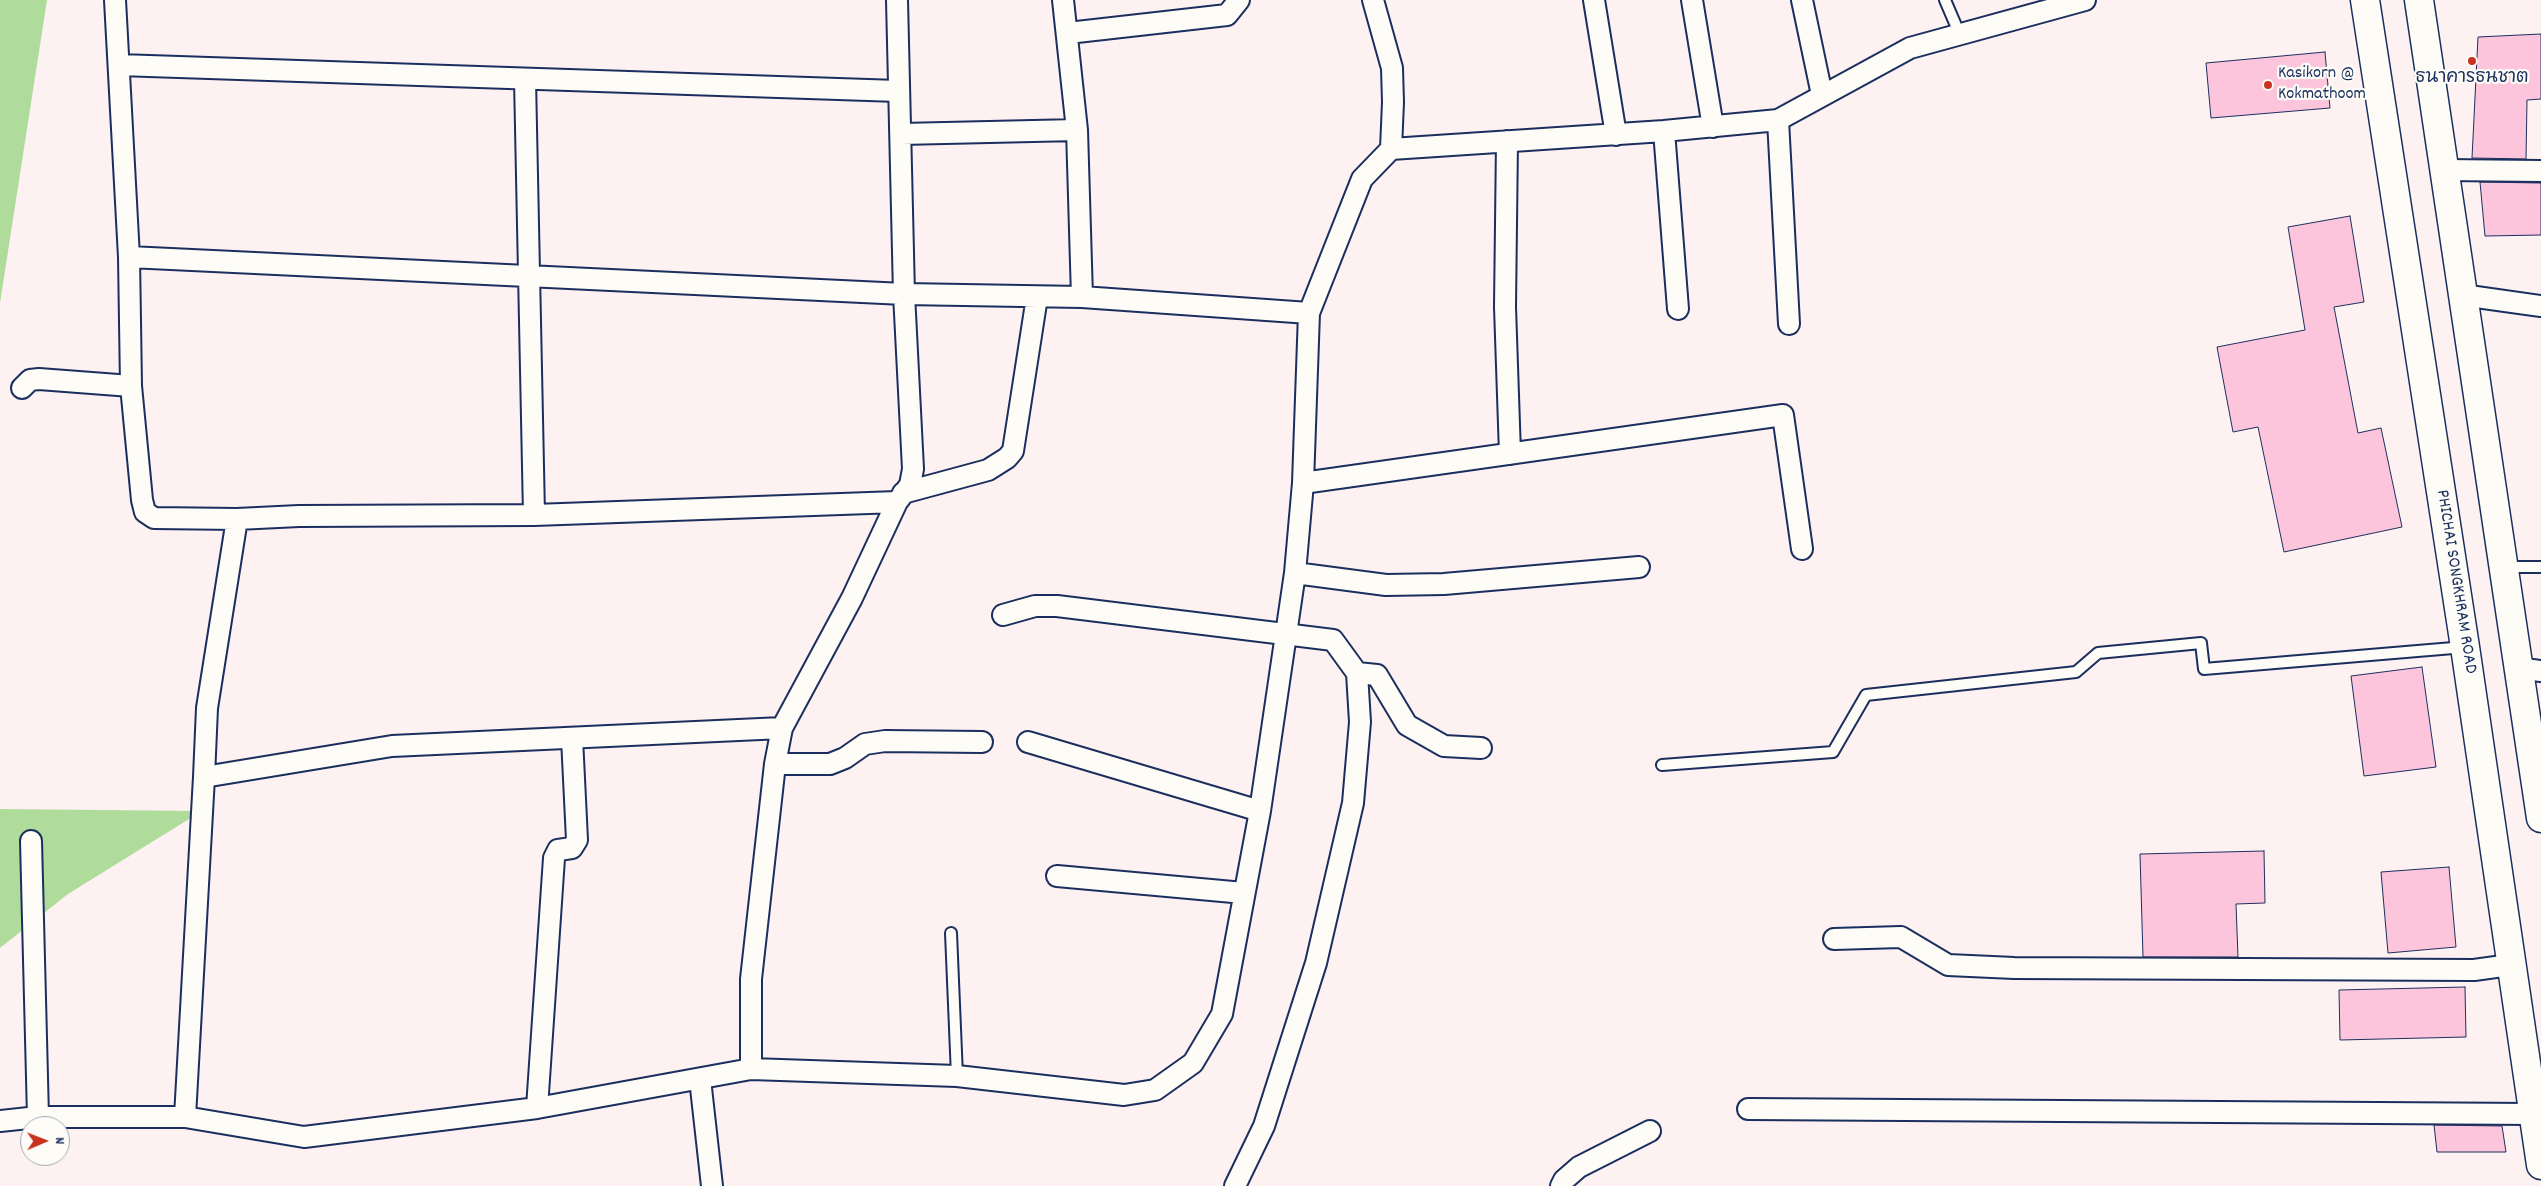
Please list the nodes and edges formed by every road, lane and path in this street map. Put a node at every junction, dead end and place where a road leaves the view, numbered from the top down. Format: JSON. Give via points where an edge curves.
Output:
{"nodes":[{"id":1,"x":115,"y":0,"type":"edge"},
{"id":2,"x":897,"y":0,"type":"edge"},
{"id":3,"x":1063,"y":0,"type":"edge"},
{"id":4,"x":1239,"y":0,"type":"edge"},
{"id":5,"x":1373,"y":0,"type":"edge"},
{"id":6,"x":1594,"y":0,"type":"edge"},
{"id":7,"x":1692,"y":0,"type":"edge"},
{"id":8,"x":1802,"y":0,"type":"edge"},
{"id":9,"x":1945,"y":0,"type":"edge"},
{"id":10,"x":2085,"y":0,"type":"edge"},
{"id":11,"x":2365,"y":0,"type":"edge"},
{"id":12,"x":2419,"y":0,"type":"edge"},
{"id":13,"x":1068,"y":33,"type":"junction"},
{"id":14,"x":1960,"y":35,"type":"junction"},
{"id":15,"x":119,"y":65,"type":"junction"},
{"id":16,"x":525,"y":79,"type":"junction"},
{"id":17,"x":898,"y":91,"type":"junction"},
{"id":18,"x":1822,"y":94,"type":"junction"},
{"id":19,"x":1778,"y":120,"type":"junction"},
{"id":20,"x":1713,"y":127,"type":"junction"},
{"id":21,"x":1077,"y":130,"type":"junction"},
{"id":22,"x":1664,"y":131,"type":"junction"},
{"id":23,"x":901,"y":134,"type":"junction"},
{"id":24,"x":1616,"y":135,"type":"junction"},
{"id":25,"x":1507,"y":141,"type":"junction"},
{"id":26,"x":1391,"y":149,"type":"junction"},
{"id":27,"x":2443,"y":170,"type":"junction"},
{"id":28,"x":2541,"y":172,"type":"edge"},
{"id":29,"x":129,"y":257,"type":"junction"},
{"id":30,"x":530,"y":276,"type":"junction"},
{"id":31,"x":904,"y":294,"type":"junction"},
{"id":32,"x":2462,"y":295,"type":"junction"},
{"id":33,"x":1037,"y":297,"type":"junction"},
{"id":34,"x":1082,"y":297,"type":"junction"},
{"id":35,"x":2541,"y":306,"type":"edge"},
{"id":36,"x":1678,"y":309,"type":"dead end"},
{"id":37,"x":1309,"y":313,"type":"junction"},
{"id":38,"x":1789,"y":324,"type":"dead end"},
{"id":39,"x":131,"y":386,"type":"junction"},
{"id":40,"x":22,"y":388,"type":"dead end"},
{"id":41,"x":1510,"y":454,"type":"junction"},
{"id":42,"x":1303,"y":483,"type":"junction"},
{"id":43,"x":900,"y":498,"type":"junction"},
{"id":44,"x":534,"y":514,"type":"junction"},
{"id":45,"x":237,"y":519,"type":"junction"},
{"id":46,"x":1802,"y":549,"type":"dead end"},
{"id":47,"x":1639,"y":567,"type":"dead end"},
{"id":48,"x":2503,"y":567,"type":"junction"},
{"id":49,"x":2541,"y":567,"type":"edge"},
{"id":50,"x":1295,"y":573,"type":"junction"},
{"id":51,"x":1003,"y":615,"type":"dead end"},
{"id":52,"x":1288,"y":635,"type":"junction"},
{"id":53,"x":2465,"y":647,"type":"junction"},
{"id":54,"x":2530,"y":670,"type":"edge"},
{"id":55,"x":1356,"y":672,"type":"junction"},
{"id":56,"x":782,"y":728,"type":"junction"},
{"id":57,"x":572,"y":738,"type":"junction"},
{"id":58,"x":982,"y":742,"type":"dead end"},
{"id":59,"x":1028,"y":742,"type":"dead end"},
{"id":60,"x":1481,"y":748,"type":"dead end"},
{"id":61,"x":2536,"y":759,"type":"edge"},
{"id":62,"x":776,"y":764,"type":"junction"},
{"id":63,"x":1662,"y":765,"type":"dead end"},
{"id":64,"x":204,"y":777,"type":"junction"},
{"id":65,"x":1260,"y":811,"type":"junction"},
{"id":66,"x":2541,"y":818,"type":"edge"},
{"id":67,"x":31,"y":841,"type":"dead end"},
{"id":68,"x":1057,"y":876,"type":"dead end"},
{"id":69,"x":1244,"y":893,"type":"junction"},
{"id":70,"x":951,"y":933,"type":"dead end"},
{"id":71,"x":1834,"y":939,"type":"dead end"},
{"id":72,"x":2510,"y":964,"type":"junction"},
{"id":73,"x":750,"y":1069,"type":"junction"},
{"id":74,"x":957,"y":1076,"type":"junction"},
{"id":75,"x":700,"y":1079,"type":"junction"},
{"id":76,"x":537,"y":1108,"type":"junction"},
{"id":77,"x":1748,"y":1109,"type":"dead end"},
{"id":78,"x":2533,"y":1114,"type":"junction"},
{"id":79,"x":38,"y":1116,"type":"edge"},
{"id":80,"x":70,"y":1117,"type":"edge"},
{"id":81,"x":185,"y":1118,"type":"junction"},
{"id":82,"x":20,"y":1119,"type":"edge"},
{"id":83,"x":0,"y":1121,"type":"edge"},
{"id":84,"x":1650,"y":1131,"type":"dead end"},
{"id":85,"x":2541,"y":1166,"type":"edge"},
{"id":86,"x":712,"y":1186,"type":"edge"},
{"id":87,"x":1235,"y":1186,"type":"edge"},
{"id":88,"x":1561,"y":1186,"type":"edge"}],
"edges":[{"from":1,"to":15,"type":"street"},
{"from":2,"to":17,"type":"street"},
{"from":3,"to":13,"type":"street"},
{"from":4,"to":13,"type":"street","via":[[1227,15]]},
{"from":5,"to":26,"type":"street","via":[[1392,68]]},
{"from":6,"to":24,"type":"street"},
{"from":7,"to":20,"type":"street"},
{"from":8,"to":18,"type":"street"},
{"from":9,"to":14,"type":"lane"},
{"from":10,"to":14,"type":"street"},
{"from":11,"to":53,"type":"main road","name":"PHICHAI SONGKHRAM ROAD"},
{"from":12,"to":27,"type":"main road"},
{"from":13,"to":21,"type":"street"},
{"from":14,"to":18,"type":"street","via":[[1910,48]]},
{"from":15,"to":16,"type":"street"},
{"from":15,"to":29,"type":"street"},
{"from":16,"to":17,"type":"street"},
{"from":16,"to":30,"type":"street"},
{"from":17,"to":23,"type":"street"},
{"from":18,"to":19,"type":"street"},
{"from":19,"to":20,"type":"street"},
{"from":19,"to":38,"type":"street"},
{"from":20,"to":22,"type":"street"},
{"from":21,"to":23,"type":"street"},
{"from":21,"to":34,"type":"street"},
{"from":22,"to":24,"type":"street"},
{"from":22,"to":36,"type":"street"},
{"from":23,"to":31,"type":"street"},
{"from":24,"to":25,"type":"street"},
{"from":25,"to":26,"type":"street"},
{"from":25,"to":41,"type":"street","via":[[1505,307]]},
{"from":26,"to":37,"type":"street","via":[[1362,178]]},
{"from":27,"to":28,"type":"street"},
{"from":27,"to":32,"type":"main road"},
{"from":29,"to":30,"type":"street"},
{"from":29,"to":39,"type":"street"},
{"from":30,"to":31,"type":"street"},
{"from":30,"to":44,"type":"street"},
{"from":31,"to":33,"type":"street"},
{"from":31,"to":43,"type":"street","via":[[913,469],[910,485]]},
{"from":32,"to":35,"type":"street"},
{"from":32,"to":48,"type":"main road"},
{"from":33,"to":34,"type":"street"},
{"from":33,"to":43,"type":"street","via":[[1013,451],[988,470]]},
{"from":34,"to":37,"type":"street"},
{"from":37,"to":42,"type":"street"},
{"from":39,"to":40,"type":"street","via":[[39,378],[30,380]]},
{"from":39,"to":45,"type":"street","via":[[145,512],[154,518]]},
{"from":41,"to":42,"type":"street"},
{"from":41,"to":46,"type":"street","via":[[1783,415]]},
{"from":42,"to":50,"type":"street"},
{"from":43,"to":44,"type":"street"},
{"from":43,"to":56,"type":"street","via":[[852,598]]},
{"from":44,"to":45,"type":"street"},
{"from":45,"to":64,"type":"street","via":[[207,708]]},
{"from":47,"to":50,"type":"street","via":[[1444,584],[1386,585]]},
{"from":48,"to":49,"type":"lane"},
{"from":48,"to":54,"type":"main road"},
{"from":50,"to":52,"type":"street"},
{"from":51,"to":52,"type":"street","via":[[1035,606],[1057,606]]},
{"from":52,"to":55,"type":"street","via":[[1333,640]]},
{"from":52,"to":65,"type":"street"},
{"from":53,"to":63,"type":"lane","via":[[2204,669],[2201,643],[2098,653],[2076,672],[1866,695],[1833,752]]},
{"from":53,"to":72,"type":"main road","name":"PHICHAI SONGKHRAM ROAD"},
{"from":54,"to":61,"type":"main road"},
{"from":55,"to":60,"type":"street","via":[[1378,675],[1407,725],[1444,746]]},
{"from":55,"to":87,"type":"street","via":[[1360,722],[1353,803],[1318,953],[1264,1126]]},
{"from":56,"to":57,"type":"street"},
{"from":56,"to":62,"type":"street"},
{"from":57,"to":64,"type":"street","via":[[392,746]]},
{"from":57,"to":76,"type":"street","via":[[577,840],[572,848],[558,850],[554,858]]},
{"from":58,"to":62,"type":"street","via":[[885,741],[865,744],[830,764]]},
{"from":59,"to":65,"type":"street"},
{"from":61,"to":66,"type":"main road"},
{"from":62,"to":73,"type":"street","via":[[751,979]]},
{"from":64,"to":81,"type":"street"},
{"from":65,"to":69,"type":"street"},
{"from":67,"to":79,"type":"street"},
{"from":68,"to":69,"type":"street"},
{"from":69,"to":74,"type":"street","via":[[1222,1014],[1193,1063],[1155,1090],[1124,1094]]},
{"from":70,"to":74,"type":"lane"},
{"from":71,"to":72,"type":"street","via":[[1901,937],[1948,965],[2014,968],[2474,970]]},
{"from":72,"to":78,"type":"main road","name":"PHICHAI SONGKHRAM ROAD"},
{"from":73,"to":74,"type":"street"},
{"from":73,"to":75,"type":"street"},
{"from":75,"to":76,"type":"street"},
{"from":75,"to":86,"type":"street"},
{"from":76,"to":81,"type":"street","via":[[304,1137]]},
{"from":77,"to":78,"type":"street"},
{"from":78,"to":85,"type":"main road","name":"PHICHAI SONGKHRAM ROAD"},
{"from":80,"to":81,"type":"street"},
{"from":82,"to":83,"type":"street"},
{"from":84,"to":88,"type":"street","via":[[1579,1167]]}]}
